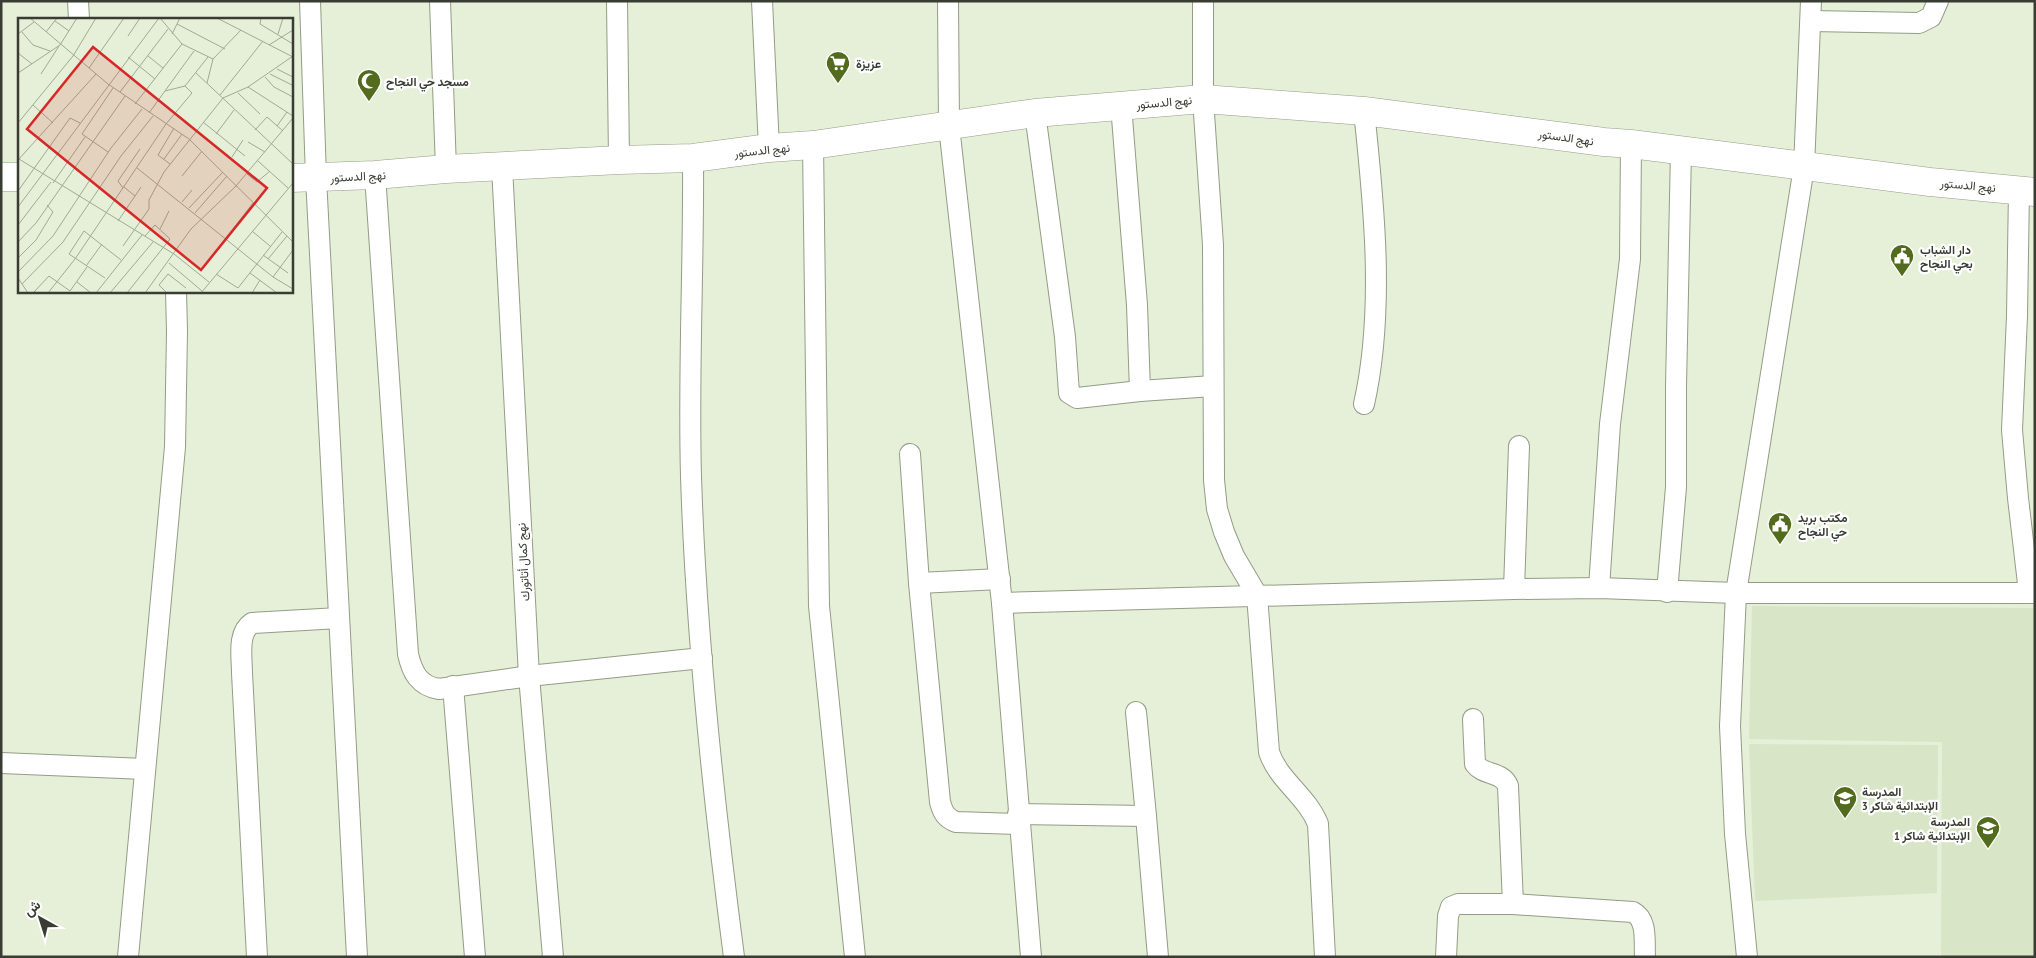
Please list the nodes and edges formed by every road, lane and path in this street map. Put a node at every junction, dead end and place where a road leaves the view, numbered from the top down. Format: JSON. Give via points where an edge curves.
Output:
{"nodes":[{"id":1,"x":78,"y":1,"type":"edge"},
{"id":2,"x":310,"y":1,"type":"edge"},
{"id":3,"x":440,"y":1,"type":"edge"},
{"id":4,"x":617,"y":1,"type":"edge"},
{"id":5,"x":762,"y":1,"type":"edge"},
{"id":6,"x":948,"y":1,"type":"edge"},
{"id":7,"x":1203,"y":1,"type":"edge"},
{"id":8,"x":1811,"y":1,"type":"edge"},
{"id":9,"x":1938,"y":1,"type":"edge"},
{"id":10,"x":79,"y":18,"type":"edge"},
{"id":11,"x":1811,"y":21,"type":"junction"},
{"id":12,"x":1203,"y":99,"type":"junction"},
{"id":13,"x":1121,"y":105,"type":"junction"},
{"id":14,"x":1364,"y":111,"type":"junction"},
{"id":15,"x":1035,"y":113,"type":"junction"},
{"id":16,"x":949,"y":126,"type":"junction"},
{"id":17,"x":1631,"y":144,"type":"junction"},
{"id":18,"x":813,"y":145,"type":"junction"},
{"id":19,"x":769,"y":148,"type":"junction"},
{"id":20,"x":1681,"y":151,"type":"junction"},
{"id":21,"x":693,"y":158,"type":"junction"},
{"id":22,"x":619,"y":160,"type":"junction"},
{"id":23,"x":502,"y":167,"type":"junction"},
{"id":24,"x":1804,"y":167,"type":"junction"},
{"id":25,"x":446,"y":169,"type":"junction"},
{"id":26,"x":375,"y":175,"type":"junction"},
{"id":27,"x":1,"y":177,"type":"edge"},
{"id":28,"x":18,"y":177,"type":"edge"},
{"id":29,"x":304,"y":178,"type":"edge"},
{"id":30,"x":2027,"y":191,"type":"edge"},
{"id":31,"x":176,"y":292,"type":"edge"},
{"id":32,"x":1213,"y":386,"type":"junction"},
{"id":33,"x":1140,"y":391,"type":"junction"},
{"id":34,"x":1364,"y":404,"type":"dead end"},
{"id":35,"x":1519,"y":446,"type":"dead end"},
{"id":36,"x":910,"y":454,"type":"dead end"},
{"id":37,"x":1000,"y":579,"type":"junction"},
{"id":38,"x":919,"y":583,"type":"junction"},
{"id":39,"x":1599,"y":588,"type":"junction"},
{"id":40,"x":1514,"y":589,"type":"junction"},
{"id":41,"x":1667,"y":592,"type":"junction"},
{"id":42,"x":2032,"y":592,"type":"edge"},
{"id":43,"x":1736,"y":593,"type":"junction"},
{"id":44,"x":1257,"y":595,"type":"junction"},
{"id":45,"x":1002,"y":604,"type":"junction"},
{"id":46,"x":339,"y":618,"type":"junction"},
{"id":47,"x":702,"y":658,"type":"junction"},
{"id":48,"x":530,"y":676,"type":"junction"},
{"id":49,"x":453,"y":686,"type":"junction"},
{"id":50,"x":1136,"y":712,"type":"dead end"},
{"id":51,"x":1473,"y":719,"type":"dead end"},
{"id":52,"x":1,"y":763,"type":"edge"},
{"id":53,"x":145,"y":769,"type":"junction"},
{"id":54,"x":1146,"y":816,"type":"junction"},
{"id":55,"x":1019,"y":819,"type":"junction"},
{"id":56,"x":1513,"y":904,"type":"junction"},
{"id":57,"x":128,"y":957,"type":"edge"},
{"id":58,"x":258,"y":957,"type":"edge"},
{"id":59,"x":357,"y":957,"type":"edge"},
{"id":60,"x":475,"y":957,"type":"edge"},
{"id":61,"x":553,"y":957,"type":"edge"},
{"id":62,"x":734,"y":957,"type":"edge"},
{"id":63,"x":855,"y":957,"type":"edge"},
{"id":64,"x":1031,"y":957,"type":"edge"},
{"id":65,"x":1158,"y":957,"type":"edge"},
{"id":66,"x":1326,"y":957,"type":"edge"},
{"id":67,"x":1446,"y":957,"type":"edge"},
{"id":68,"x":1645,"y":957,"type":"edge"},
{"id":69,"x":1747,"y":957,"type":"edge"}],
"edges":[{"from":1,"to":10,"type":"street"},
{"from":2,"to":29,"type":"street","via":[[315,104]]},
{"from":3,"to":25,"type":"street"},
{"from":4,"to":22,"type":"street"},
{"from":5,"to":19,"type":"street"},
{"from":6,"to":16,"type":"street"},
{"from":7,"to":12,"type":"street"},
{"from":8,"to":11,"type":"street"},
{"from":9,"to":11,"type":"street","via":[[1931,17],[1919,23]]},
{"from":11,"to":24,"type":"street"},
{"from":12,"to":13,"type":"street","name":"نهج الدستور"},
{"from":12,"to":14,"type":"street","name":"نهج الدستور"},
{"from":12,"to":32,"type":"street","via":[[1213,245]]},
{"from":13,"to":15,"type":"street","name":"نهج الدستور"},
{"from":13,"to":33,"type":"street","via":[[1137,305]]},
{"from":14,"to":17,"type":"street","name":"نهج الدستور"},
{"from":14,"to":34,"type":"street","via":[[1373,196],[1376,271],[1372,352]]},
{"from":15,"to":16,"type":"street","name":"نهج الدستور"},
{"from":15,"to":33,"type":"street","via":[[1065,337],[1069,393],[1077,398]]},
{"from":16,"to":18,"type":"street","name":"نهج الدستور"},
{"from":16,"to":37,"type":"street"},
{"from":17,"to":20,"type":"street","name":"نهج الدستور"},
{"from":17,"to":39,"type":"street","via":[[1630,259],[1610,424]]},
{"from":18,"to":19,"type":"street","name":"نهج الدستور"},
{"from":18,"to":63,"type":"street","via":[[819,606]]},
{"from":19,"to":21,"type":"street","name":"نهج الدستور"},
{"from":20,"to":24,"type":"street","name":"نهج الدستور"},
{"from":20,"to":41,"type":"street","via":[[1676,487]]},
{"from":21,"to":22,"type":"street","name":"نهج الدستور"},
{"from":21,"to":47,"type":"street","via":[[691,467]]},
{"from":22,"to":23,"type":"street","name":"نهج الدستور"},
{"from":23,"to":25,"type":"street","name":"نهج الدستور"},
{"from":23,"to":48,"type":"street","name":"نهج كمال أتاتورك"},
{"from":24,"to":30,"type":"street","name":"نهج الدستور"},
{"from":24,"to":43,"type":"street"},
{"from":25,"to":26,"type":"street","name":"نهج الدستور"},
{"from":26,"to":29,"type":"street","name":"نهج الدستور"},
{"from":26,"to":49,"type":"street","via":[[408,654],[415,675],[429,687]]},
{"from":27,"to":28,"type":"street"},
{"from":29,"to":46,"type":"street"},
{"from":30,"to":42,"type":"street","via":[[2012,430]]},
{"from":31,"to":53,"type":"street","via":[[174,448]]},
{"from":32,"to":33,"type":"street"},
{"from":32,"to":44,"type":"street","via":[[1217,510],[1234,556]]},
{"from":35,"to":40,"type":"street"},
{"from":36,"to":38,"type":"street"},
{"from":37,"to":38,"type":"street"},
{"from":37,"to":45,"type":"street"},
{"from":38,"to":55,"type":"street","via":[[943,812],[956,822]]},
{"from":39,"to":40,"type":"street"},
{"from":39,"to":41,"type":"street"},
{"from":40,"to":44,"type":"street"},
{"from":41,"to":43,"type":"street"},
{"from":42,"to":43,"type":"street"},
{"from":43,"to":69,"type":"street","via":[[1730,726],[1735,834]]},
{"from":44,"to":45,"type":"street"},
{"from":44,"to":66,"type":"street","via":[[1269,752],[1273,763],[1313,813],[1318,824]]},
{"from":45,"to":55,"type":"street"},
{"from":46,"to":58,"type":"street","via":[[252,623],[242,636]]},
{"from":46,"to":59,"type":"street"},
{"from":47,"to":48,"type":"street"},
{"from":47,"to":62,"type":"street","via":[[716,816]]},
{"from":48,"to":49,"type":"street"},
{"from":48,"to":61,"type":"street","name":"نهج كمال أتاتورك"},
{"from":49,"to":60,"type":"street"},
{"from":50,"to":54,"type":"street"},
{"from":51,"to":56,"type":"street","via":[[1476,764],[1482,770],[1504,778],[1508,786]]},
{"from":52,"to":53,"type":"street"},
{"from":53,"to":57,"type":"street"},
{"from":54,"to":55,"type":"street"},
{"from":54,"to":65,"type":"street"},
{"from":55,"to":64,"type":"street"},
{"from":56,"to":67,"type":"street","via":[[1458,904],[1451,907]]},
{"from":56,"to":68,"type":"street","via":[[1634,912],[1643,927]]}]}
